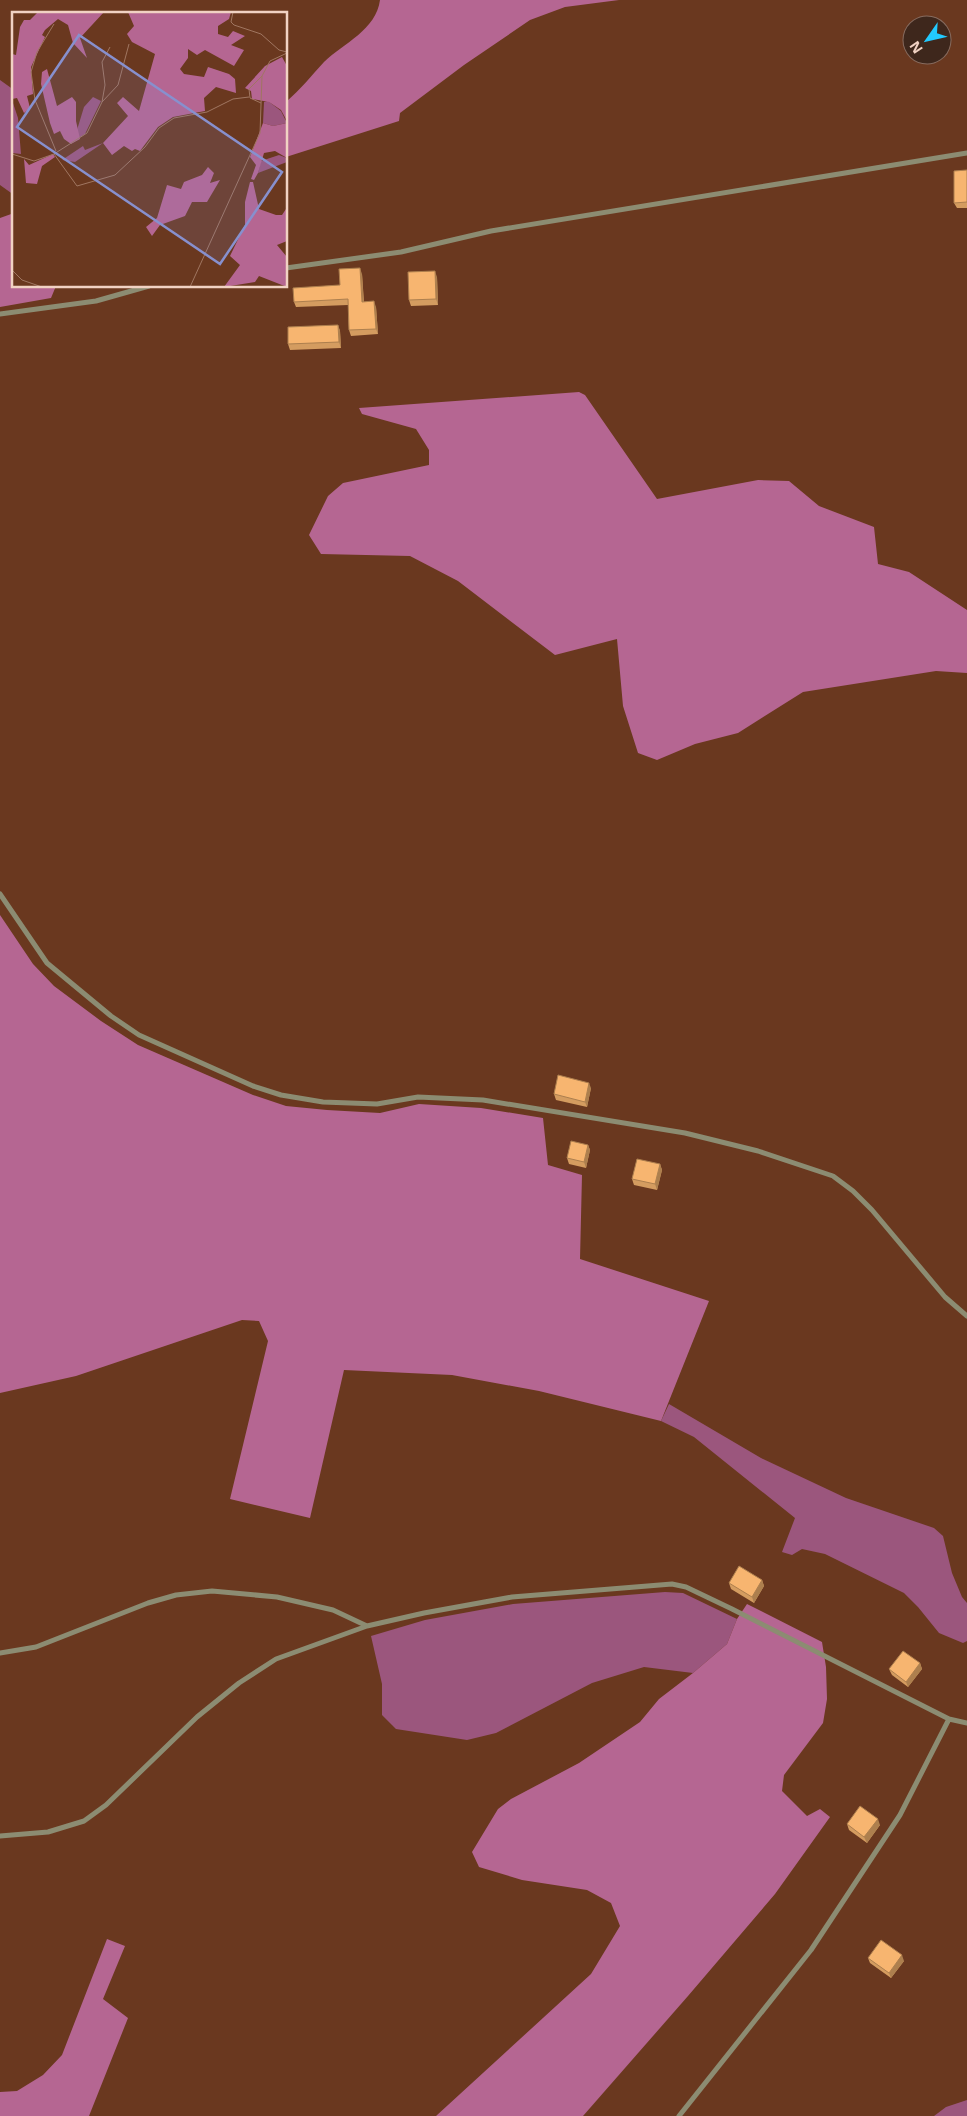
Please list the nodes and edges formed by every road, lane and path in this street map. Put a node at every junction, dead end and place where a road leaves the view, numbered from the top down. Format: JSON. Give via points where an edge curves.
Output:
{"nodes":[{"id":1,"x":967,"y":153,"type":"edge"},
{"id":2,"x":288,"y":268,"type":"edge"},
{"id":3,"x":142,"y":288,"type":"edge"},
{"id":4,"x":0,"y":314,"type":"edge"},
{"id":5,"x":0,"y":894,"type":"edge"},
{"id":6,"x":967,"y":1316,"type":"edge"},
{"id":7,"x":367,"y":1626,"type":"junction"},
{"id":8,"x":0,"y":1653,"type":"edge"},
{"id":9,"x":949,"y":1719,"type":"junction"},
{"id":10,"x":967,"y":1723,"type":"edge"},
{"id":11,"x":0,"y":1836,"type":"edge"},
{"id":12,"x":679,"y":2116,"type":"edge"}],
"edges":[{"from":1,"to":2,"type":"street","via":[[491,231],[401,252]]},
{"from":3,"to":4,"type":"street","via":[[96,301]]},
{"from":5,"to":6,"type":"street","via":[[47,963],[111,1016],[139,1035],[253,1086],[280,1095],[323,1102],[376,1104],[418,1096],[483,1100],[685,1133],[758,1151],[833,1176],[853,1191],[945,1297]]},
{"from":7,"to":8,"type":"street","via":[[333,1610],[277,1597],[212,1591],[176,1595],[148,1603],[36,1646]]},
{"from":7,"to":9,"type":"street","via":[[512,1597],[672,1584],[686,1587],[732,1609]]},
{"from":7,"to":11,"type":"street","via":[[276,1659],[239,1683],[197,1717],[84,1821],[48,1832]]},
{"from":9,"to":10,"type":"street"},
{"from":9,"to":12,"type":"street","via":[[900,1815],[811,1950]]}]}
